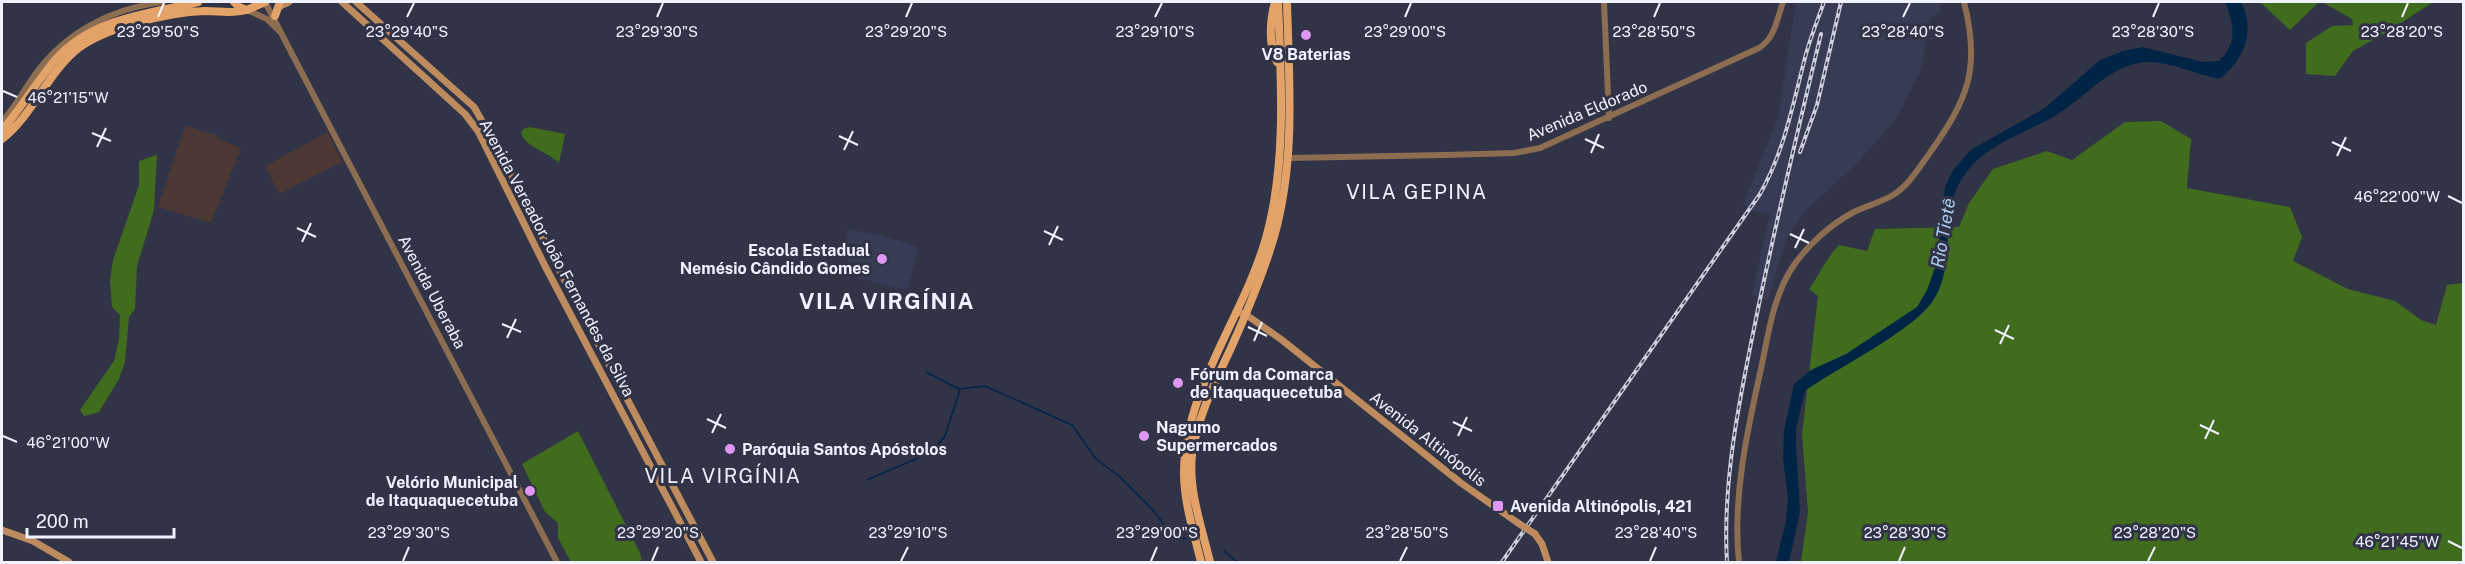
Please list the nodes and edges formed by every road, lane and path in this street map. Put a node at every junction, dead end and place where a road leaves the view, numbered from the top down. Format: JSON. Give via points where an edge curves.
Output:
{"nodes":[{"id":1,"x":163,"y":2,"type":"edge"},
{"id":2,"x":198,"y":2,"type":"edge"},
{"id":3,"x":234,"y":2,"type":"edge"},
{"id":4,"x":265,"y":2,"type":"edge"},
{"id":5,"x":289,"y":2,"type":"edge"},
{"id":6,"x":342,"y":2,"type":"edge"},
{"id":7,"x":356,"y":2,"type":"edge"},
{"id":8,"x":1276,"y":2,"type":"edge"},
{"id":9,"x":1287,"y":2,"type":"edge"},
{"id":10,"x":1604,"y":2,"type":"edge"},
{"id":11,"x":1783,"y":2,"type":"edge"},
{"id":12,"x":1964,"y":2,"type":"edge"},
{"id":13,"x":279,"y":4,"type":"edge"},
{"id":14,"x":247,"y":10,"type":"junction"},
{"id":15,"x":274,"y":16,"type":"junction"},
{"id":16,"x":282,"y":34,"type":"junction"},
{"id":17,"x":1609,"y":118,"type":"junction"},
{"id":18,"x":2,"y":121,"type":"edge"},
{"id":19,"x":2,"y":130,"type":"edge"},
{"id":20,"x":2,"y":139,"type":"edge"},
{"id":21,"x":1288,"y":158,"type":"junction"},
{"id":22,"x":535,"y":221,"type":"junction"},
{"id":23,"x":525,"y":225,"type":"junction"},
{"id":24,"x":1236,"y":312,"type":"junction"},
{"id":25,"x":1245,"y":314,"type":"junction"},
{"id":26,"x":1229,"y":330,"type":"junction"},
{"id":27,"x":607,"y":359,"type":"junction"},
{"id":28,"x":597,"y":365,"type":"junction"},
{"id":29,"x":1223,"y":365,"type":"junction"},
{"id":30,"x":2,"y":530,"type":"edge"},
{"id":31,"x":69,"y":562,"type":"edge"},
{"id":32,"x":556,"y":562,"type":"edge"},
{"id":33,"x":701,"y":562,"type":"edge"},
{"id":34,"x":713,"y":562,"type":"edge"},
{"id":35,"x":1201,"y":562,"type":"edge"},
{"id":36,"x":1210,"y":562,"type":"edge"},
{"id":37,"x":1548,"y":562,"type":"edge"},
{"id":38,"x":1739,"y":562,"type":"edge"}],
"edges":[{"from":1,"to":18,"type":"street","via":[[142,4],[111,15],[70,37],[35,75]]},
{"from":2,"to":19,"type":"main road","via":[[124,18],[88,32],[56,59]]},
{"from":3,"to":14,"type":"main road"},
{"from":4,"to":14,"type":"main road"},
{"from":4,"to":15,"type":"street","name":"Avenida Uberaba"},
{"from":5,"to":13,"type":"main road"},
{"from":6,"to":23,"type":"main road","name":"Avenida Vereador João Fernandes da Silva","via":[[465,114],[478,131]]},
{"from":7,"to":22,"type":"main road","name":"Avenida Vereador João Fernandes da Silva","via":[[474,107]]},
{"from":8,"to":24,"type":"main road","via":[[1280,149],[1259,258]]},
{"from":9,"to":21,"type":"main road"},
{"from":10,"to":17,"type":"street"},
{"from":11,"to":17,"type":"street","name":"Avenida Eldorado","via":[[1767,43]]},
{"from":12,"to":38,"type":"street","via":[[1972,55],[1964,95],[1951,121],[1904,187],[1845,217],[1814,243],[1782,287],[1745,451]]},
{"from":13,"to":15,"type":"main road"},
{"from":14,"to":16,"type":"street","name":"Avenida Uberaba","via":[[267,19]]},
{"from":14,"to":20,"type":"main road","via":[[170,17],[96,38],[73,52],[58,68]]},
{"from":15,"to":16,"type":"street","name":"Avenida Uberaba"},
{"from":16,"to":32,"type":"street","name":"Avenida Uberaba"},
{"from":17,"to":21,"type":"street","name":"Avenida Eldorado","via":[[1525,152]]},
{"from":21,"to":25,"type":"main road","via":[[1275,235]]},
{"from":22,"to":23,"type":"main road"},
{"from":22,"to":27,"type":"main road","name":"Avenida Vereador João Fernandes da Silva"},
{"from":23,"to":28,"type":"main road","name":"Avenida Vereador João Fernandes da Silva"},
{"from":24,"to":25,"type":"main road","name":"Avenida Altinópolis"},
{"from":24,"to":26,"type":"main road"},
{"from":25,"to":29,"type":"main road"},
{"from":25,"to":37,"type":"main road","name":"Avenida Altinópolis","bridge":true,"via":[[1461,483],[1535,534]]},
{"from":26,"to":29,"type":"main road","via":[[1234,335]]},
{"from":26,"to":35,"type":"main road","via":[[1196,404],[1185,459],[1184,488]]},
{"from":27,"to":28,"type":"main road"},
{"from":27,"to":34,"type":"main road","name":"Avenida Vereador João Fernandes da Silva"},
{"from":28,"to":33,"type":"main road","name":"Avenida Vereador João Fernandes da Silva"},
{"from":29,"to":36,"type":"main road","via":[[1201,420],[1192,457],[1194,498]]},
{"from":30,"to":31,"type":"main road","via":[[33,541]]}]}
